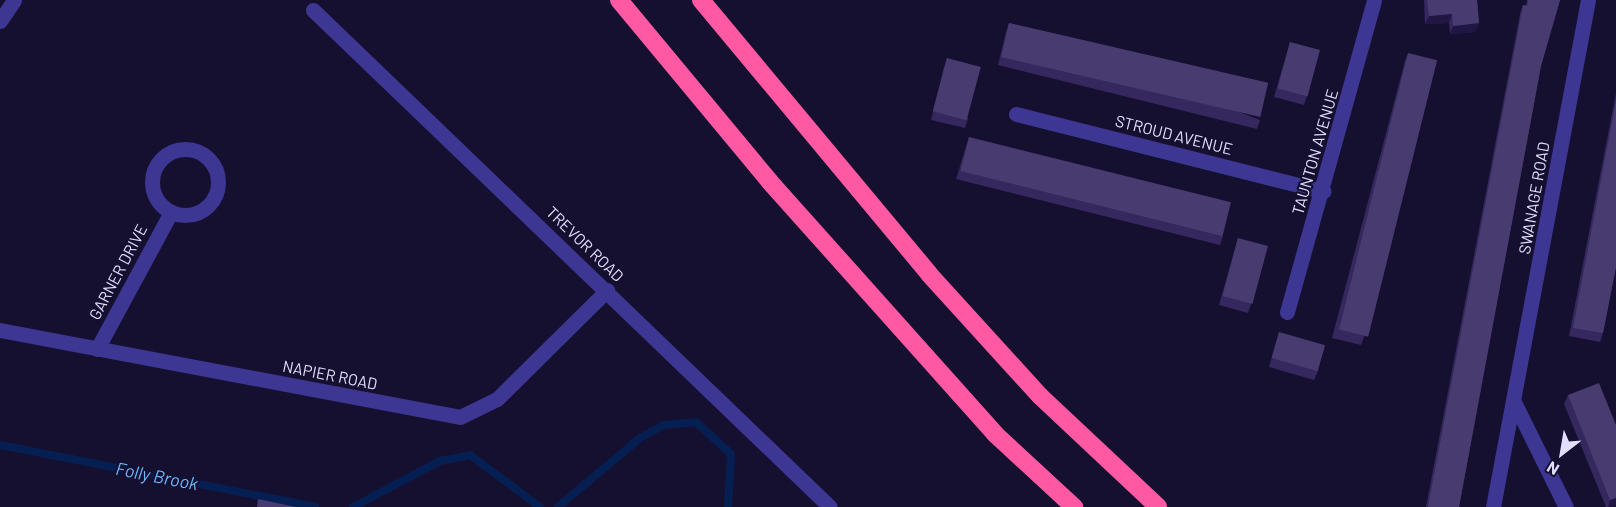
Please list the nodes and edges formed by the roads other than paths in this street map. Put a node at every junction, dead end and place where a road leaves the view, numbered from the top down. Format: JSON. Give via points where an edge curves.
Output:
{"nodes":[{"id":1,"x":14,"y":0,"type":"edge"},
{"id":2,"x":619,"y":0,"type":"edge"},
{"id":3,"x":701,"y":0,"type":"edge"},
{"id":4,"x":1374,"y":0,"type":"edge"},
{"id":5,"x":1588,"y":0,"type":"edge"},
{"id":6,"x":313,"y":9,"type":"dead end"},
{"id":7,"x":0,"y":21,"type":"edge"},
{"id":8,"x":1016,"y":114,"type":"dead end"},
{"id":9,"x":1323,"y":191,"type":"junction"},
{"id":10,"x":171,"y":212,"type":"junction"},
{"id":11,"x":607,"y":290,"type":"junction"},
{"id":12,"x":1287,"y":312,"type":"dead end"},
{"id":13,"x":0,"y":330,"type":"edge"},
{"id":14,"x":97,"y":349,"type":"junction"},
{"id":15,"x":1514,"y":402,"type":"junction"},
{"id":16,"x":830,"y":507,"type":"edge"},
{"id":17,"x":1074,"y":507,"type":"edge"},
{"id":18,"x":1158,"y":507,"type":"edge"},
{"id":19,"x":1493,"y":507,"type":"edge"},
{"id":20,"x":1566,"y":507,"type":"edge"}],
"edges":[{"from":1,"to":7,"type":"street"},
{"from":2,"to":17,"type":"highway","via":[[770,182],[995,434]]},
{"from":3,"to":18,"type":"highway","via":[[928,274],[1040,396]]},
{"from":4,"to":9,"type":"street","name":"TAUNTON AVENUE"},
{"from":5,"to":15,"type":"street","name":"SWANAGE ROAD"},
{"from":6,"to":11,"type":"street","name":"TREVOR ROAD"},
{"from":8,"to":9,"type":"street","name":"STROUD AVENUE"},
{"from":9,"to":12,"type":"street","name":"TAUNTON AVENUE"},
{"from":10,"to":10,"type":"street","via":[[152,189],[155,168],[178,150],[198,152],[218,176],[215,196],[191,215]]},
{"from":10,"to":14,"type":"street","name":"GARNER DRIVE"},
{"from":11,"to":14,"type":"street","name":"NAPIER ROAD","via":[[496,399],[460,417]]},
{"from":11,"to":16,"type":"street","name":"TREVOR ROAD"},
{"from":13,"to":14,"type":"street","name":"NAPIER ROAD"},
{"from":15,"to":19,"type":"street","name":"SWANAGE ROAD"},
{"from":15,"to":20,"type":"street"}]}
